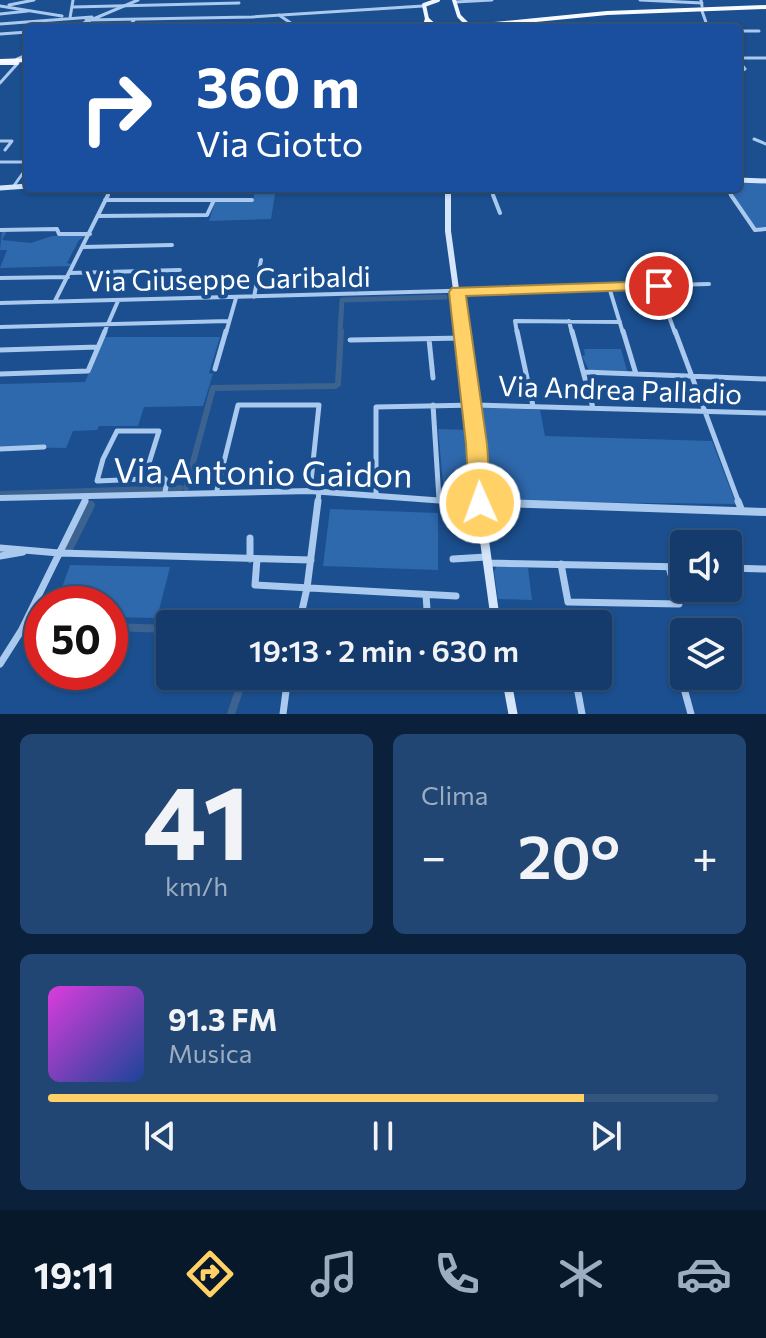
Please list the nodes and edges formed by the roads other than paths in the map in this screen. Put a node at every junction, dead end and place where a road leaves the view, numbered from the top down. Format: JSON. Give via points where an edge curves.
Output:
{"nodes":[{"id":1,"x":34,"y":0,"type":"edge"},
{"id":2,"x":73,"y":0,"type":"edge"},
{"id":3,"x":138,"y":0,"type":"edge"},
{"id":4,"x":439,"y":0,"type":"edge"},
{"id":5,"x":492,"y":0,"type":"edge"},
{"id":6,"x":640,"y":0,"type":"edge"},
{"id":7,"x":455,"y":2,"type":"edge"},
{"id":8,"x":239,"y":3,"type":"dead end"},
{"id":9,"x":9,"y":5,"type":"junction"},
{"id":10,"x":125,"y":5,"type":"junction"},
{"id":11,"x":702,"y":5,"type":"edge"},
{"id":12,"x":0,"y":6,"type":"edge"},
{"id":13,"x":423,"y":6,"type":"junction"},
{"id":14,"x":766,"y":7,"type":"edge"},
{"id":15,"x":73,"y":8,"type":"junction"},
{"id":16,"x":114,"y":9,"type":"junction"},
{"id":17,"x":33,"y":11,"type":"junction"},
{"id":18,"x":0,"y":14,"type":"edge"},
{"id":19,"x":279,"y":15,"type":"junction"},
{"id":20,"x":92,"y":17,"type":"junction"},
{"id":21,"x":70,"y":18,"type":"junction"},
{"id":22,"x":427,"y":19,"type":"junction"},
{"id":23,"x":86,"y":20,"type":"junction"},
{"id":24,"x":134,"y":20,"type":"junction"},
{"id":25,"x":511,"y":22,"type":"junction"},
{"id":26,"x":0,"y":24,"type":"edge"},
{"id":27,"x":79,"y":24,"type":"edge"},
{"id":28,"x":131,"y":24,"type":"edge"},
{"id":29,"x":292,"y":24,"type":"edge"},
{"id":30,"x":425,"y":24,"type":"edge"},
{"id":31,"x":435,"y":24,"type":"edge"},
{"id":32,"x":467,"y":24,"type":"edge"},
{"id":33,"x":490,"y":24,"type":"edge"},
{"id":34,"x":490,"y":24,"type":"edge"},
{"id":35,"x":492,"y":24,"type":"edge"},
{"id":36,"x":742,"y":31,"type":"edge"},
{"id":37,"x":759,"y":31,"type":"dead end"},
{"id":38,"x":24,"y":32,"type":"edge"},
{"id":39,"x":0,"y":34,"type":"edge"},
{"id":40,"x":766,"y":58,"type":"edge"},
{"id":41,"x":742,"y":59,"type":"edge"},
{"id":42,"x":22,"y":61,"type":"edge"},
{"id":43,"x":1,"y":62,"type":"edge"},
{"id":44,"x":0,"y":85,"type":"edge"},
{"id":45,"x":754,"y":139,"type":"dead end"},
{"id":46,"x":0,"y":141,"type":"edge"},
{"id":47,"x":766,"y":144,"type":"edge"},
{"id":48,"x":5,"y":150,"type":"dead end"},
{"id":49,"x":0,"y":162,"type":"edge"},
{"id":50,"x":24,"y":164,"type":"edge"},
{"id":51,"x":24,"y":170,"type":"edge"},
{"id":52,"x":742,"y":180,"type":"edge"},
{"id":53,"x":766,"y":181,"type":"edge"},
{"id":54,"x":24,"y":186,"type":"edge"},
{"id":55,"x":13,"y":187,"type":"junction"},
{"id":56,"x":0,"y":188,"type":"edge"},
{"id":57,"x":109,"y":192,"type":"edge"},
{"id":58,"x":448,"y":192,"type":"edge"},
{"id":59,"x":492,"y":192,"type":"edge"},
{"id":60,"x":729,"y":192,"type":"edge"},
{"id":61,"x":105,"y":200,"type":"junction"},
{"id":62,"x":214,"y":200,"type":"junction"},
{"id":63,"x":252,"y":200,"type":"dead end"},
{"id":64,"x":500,"y":213,"type":"dead end"},
{"id":65,"x":98,"y":216,"type":"junction"},
{"id":66,"x":766,"y":229,"type":"edge"},
{"id":67,"x":2,"y":230,"type":"edge"},
{"id":68,"x":90,"y":234,"type":"junction"},
{"id":69,"x":172,"y":245,"type":"dead end"},
{"id":70,"x":83,"y":247,"type":"junction"},
{"id":71,"x":261,"y":260,"type":"dead end"},
{"id":72,"x":180,"y":270,"type":"dead end"},
{"id":73,"x":69,"y":275,"type":"junction"},
{"id":74,"x":0,"y":278,"type":"edge"},
{"id":75,"x":709,"y":284,"type":"dead end"},
{"id":76,"x":658,"y":286,"type":"junction"},
{"id":77,"x":609,"y":287,"type":"junction"},
{"id":78,"x":457,"y":292,"type":"junction"},
{"id":79,"x":254,"y":297,"type":"junction"},
{"id":80,"x":236,"y":298,"type":"junction"},
{"id":81,"x":118,"y":301,"type":"junction"},
{"id":82,"x":55,"y":302,"type":"junction"},
{"id":83,"x":0,"y":303,"type":"edge"},
{"id":84,"x":229,"y":321,"type":"junction"},
{"id":85,"x":569,"y":321,"type":"junction"},
{"id":86,"x":620,"y":322,"type":"junction"},
{"id":87,"x":108,"y":323,"type":"junction"},
{"id":88,"x":0,"y":327,"type":"edge"},
{"id":89,"x":464,"y":338,"type":"junction"},
{"id":90,"x":429,"y":339,"type":"junction"},
{"id":91,"x":350,"y":340,"type":"dead end"},
{"id":92,"x":98,"y":347,"type":"junction"},
{"id":93,"x":0,"y":350,"type":"edge"},
{"id":94,"x":215,"y":369,"type":"dead end"},
{"id":95,"x":584,"y":372,"type":"junction"},
{"id":96,"x":0,"y":374,"type":"edge"},
{"id":97,"x":636,"y":374,"type":"junction"},
{"id":98,"x":693,"y":376,"type":"junction"},
{"id":99,"x":433,"y":378,"type":"dead end"},
{"id":100,"x":766,"y":379,"type":"edge"},
{"id":101,"x":433,"y":405,"type":"junction"},
{"id":102,"x":472,"y":405,"type":"junction"},
{"id":103,"x":533,"y":406,"type":"junction"},
{"id":104,"x":593,"y":408,"type":"junction"},
{"id":105,"x":706,"y":411,"type":"junction"},
{"id":106,"x":766,"y":413,"type":"edge"},
{"id":107,"x":44,"y":447,"type":"dead end"},
{"id":108,"x":0,"y":449,"type":"edge"},
{"id":109,"x":144,"y":479,"type":"junction"},
{"id":110,"x":166,"y":490,"type":"junction"},
{"id":111,"x":217,"y":490,"type":"junction"},
{"id":112,"x":314,"y":491,"type":"junction"},
{"id":113,"x":376,"y":494,"type":"junction"},
{"id":114,"x":87,"y":496,"type":"junction"},
{"id":115,"x":0,"y":498,"type":"edge"},
{"id":116,"x":439,"y":499,"type":"junction"},
{"id":117,"x":480,"y":503,"type":"junction"},
{"id":118,"x":742,"y":511,"type":"junction"},
{"id":119,"x":766,"y":512,"type":"edge"},
{"id":120,"x":250,"y":538,"type":"dead end"},
{"id":121,"x":0,"y":548,"type":"edge"},
{"id":122,"x":28,"y":551,"type":"junction"},
{"id":123,"x":59,"y":553,"type":"junction"},
{"id":124,"x":0,"y":556,"type":"edge"},
{"id":125,"x":254,"y":559,"type":"junction"},
{"id":126,"x":453,"y":559,"type":"dead end"},
{"id":127,"x":311,"y":560,"type":"junction"},
{"id":128,"x":486,"y":560,"type":"junction"},
{"id":129,"x":561,"y":564,"type":"junction"},
{"id":130,"x":669,"y":567,"type":"joint"},
{"id":131,"x":742,"y":568,"type":"edge"},
{"id":132,"x":766,"y":569,"type":"edge"},
{"id":133,"x":307,"y":588,"type":"junction"},
{"id":134,"x":426,"y":595,"type":"junction"},
{"id":135,"x":456,"y":596,"type":"dead end"},
{"id":136,"x":302,"y":610,"type":"edge"},
{"id":137,"x":427,"y":610,"type":"edge"},
{"id":138,"x":494,"y":610,"type":"edge"},
{"id":139,"x":0,"y":664,"type":"edge"},
{"id":140,"x":286,"y":690,"type":"edge"},
{"id":141,"x":509,"y":690,"type":"edge"},
{"id":142,"x":578,"y":690,"type":"edge"},
{"id":143,"x":685,"y":692,"type":"dead end"},
{"id":144,"x":283,"y":714,"type":"edge"},
{"id":145,"x":513,"y":714,"type":"edge"},
{"id":146,"x":582,"y":714,"type":"edge"},
{"id":147,"x":691,"y":714,"type":"edge"}],
"edges":[{"from":1,"to":9,"type":"street"},
{"from":2,"to":15,"type":"street"},
{"from":3,"to":10,"type":"street"},
{"from":4,"to":7,"type":"main road"},
{"from":4,"to":13,"type":"main road"},
{"from":5,"to":7,"type":"street"},
{"from":6,"to":11,"type":"street"},
{"from":7,"to":32,"type":"main road"},
{"from":8,"to":10,"type":"street"},
{"from":9,"to":12,"type":"street"},
{"from":9,"to":17,"type":"street"},
{"from":10,"to":15,"type":"street"},
{"from":10,"to":16,"type":"street"},
{"from":13,"to":19,"type":"street"},
{"from":13,"to":22,"type":"main road"},
{"from":14,"to":25,"type":"highway"},
{"from":15,"to":16,"type":"street"},
{"from":15,"to":21,"type":"street"},
{"from":16,"to":20,"type":"street"},
{"from":17,"to":18,"type":"street"},
{"from":17,"to":21,"type":"street"},
{"from":19,"to":24,"type":"street"},
{"from":19,"to":29,"type":"street"},
{"from":20,"to":21,"type":"street"},
{"from":20,"to":23,"type":"street"},
{"from":21,"to":26,"type":"street"},
{"from":22,"to":30,"type":"highway"},
{"from":22,"to":31,"type":"highway"},
{"from":23,"to":24,"type":"street"},
{"from":23,"to":27,"type":"street"},
{"from":24,"to":28,"type":"street"},
{"from":25,"to":33,"type":"highway"},
{"from":25,"to":34,"type":"highway"},
{"from":25,"to":35,"type":"highway"},
{"from":36,"to":37,"type":"street"},
{"from":38,"to":39,"type":"street"},
{"from":40,"to":41,"type":"street"},
{"from":42,"to":43,"type":"main road"},
{"from":42,"to":43,"type":"highway"},
{"from":42,"to":44,"type":"street"},
{"from":45,"to":47,"type":"street"},
{"from":46,"to":48,"type":"street","via":[[12,141]]},
{"from":49,"to":50,"type":"street"},
{"from":51,"to":55,"type":"street"},
{"from":52,"to":53,"type":"main road"},
{"from":54,"to":55,"type":"main road"},
{"from":55,"to":56,"type":"main road"},
{"from":57,"to":61,"type":"street"},
{"from":58,"to":78,"type":"main road"},
{"from":59,"to":64,"type":"street"},
{"from":60,"to":66,"type":"street","via":[[755,230]]},
{"from":61,"to":62,"type":"street"},
{"from":61,"to":65,"type":"street"},
{"from":62,"to":63,"type":"street"},
{"from":62,"to":65,"type":"street","via":[[207,215]]},
{"from":65,"to":68,"type":"street"},
{"from":67,"to":68,"type":"street"},
{"from":68,"to":70,"type":"street"},
{"from":69,"to":70,"type":"street"},
{"from":70,"to":73,"type":"street"},
{"from":71,"to":79,"type":"street"},
{"from":72,"to":73,"type":"street"},
{"from":73,"to":74,"type":"street"},
{"from":73,"to":82,"type":"street"},
{"from":75,"to":76,"type":"street","name":"Via Giuseppe Garibaldi"},
{"from":76,"to":77,"type":"street","name":"Via Giuseppe Garibaldi"},
{"from":76,"to":98,"type":"street"},
{"from":77,"to":78,"type":"street","name":"Via Giuseppe Garibaldi"},
{"from":77,"to":86,"type":"street"},
{"from":78,"to":79,"type":"street","name":"Via Giuseppe Garibaldi"},
{"from":78,"to":89,"type":"main road"},
{"from":79,"to":80,"type":"street","name":"Via Giuseppe Garibaldi"},
{"from":80,"to":81,"type":"street","name":"Via Giuseppe Garibaldi"},
{"from":80,"to":84,"type":"street"},
{"from":81,"to":82,"type":"street","name":"Via Giuseppe Garibaldi"},
{"from":81,"to":87,"type":"street"},
{"from":82,"to":83,"type":"street","name":"Via Giuseppe Garibaldi"},
{"from":84,"to":87,"type":"street"},
{"from":84,"to":94,"type":"street"},
{"from":85,"to":86,"type":"street"},
{"from":85,"to":95,"type":"street"},
{"from":85,"to":103,"type":"street","via":[[515,321]]},
{"from":86,"to":97,"type":"street"},
{"from":87,"to":88,"type":"street"},
{"from":87,"to":92,"type":"street"},
{"from":89,"to":90,"type":"street"},
{"from":89,"to":102,"type":"main road"},
{"from":90,"to":91,"type":"street"},
{"from":90,"to":99,"type":"street"},
{"from":92,"to":93,"type":"street"},
{"from":92,"to":96,"type":"street","via":[[88,371]]},
{"from":95,"to":97,"type":"street"},
{"from":95,"to":104,"type":"street"},
{"from":97,"to":98,"type":"street"},
{"from":98,"to":100,"type":"street"},
{"from":98,"to":105,"type":"street"},
{"from":101,"to":102,"type":"street","name":"Via Andrea Palladio"},
{"from":101,"to":113,"type":"street","name":"Via Andrea Palladio","via":[[376,407]]},
{"from":101,"to":116,"type":"street"},
{"from":102,"to":103,"type":"street","name":"Via Andrea Palladio"},
{"from":102,"to":117,"type":"main road"},
{"from":103,"to":104,"type":"street","name":"Via Andrea Palladio"},
{"from":104,"to":105,"type":"street","name":"Via Andrea Palladio"},
{"from":105,"to":106,"type":"street","name":"Via Andrea Palladio"},
{"from":105,"to":118,"type":"street"},
{"from":107,"to":108,"type":"street"},
{"from":109,"to":109,"type":"street","via":[[97,481],[119,430],[159,431]]},
{"from":109,"to":110,"type":"street","via":[[164,478]]},
{"from":110,"to":111,"type":"street","name":"Via Antonio Gaidon"},
{"from":110,"to":114,"type":"street","name":"Via Antonio Gaidon"},
{"from":111,"to":112,"type":"street","name":"Via Antonio Gaidon"},
{"from":111,"to":112,"type":"street","via":[[238,405],[319,405]]},
{"from":112,"to":113,"type":"street","name":"Via Antonio Gaidon"},
{"from":112,"to":127,"type":"street"},
{"from":113,"to":116,"type":"street","name":"Via Antonio Gaidon"},
{"from":114,"to":115,"type":"street","name":"Via Antonio Gaidon"},
{"from":114,"to":123,"type":"street"},
{"from":116,"to":117,"type":"street","name":"Via Antonio Gaidon"},
{"from":117,"to":118,"type":"street","name":"Via Antonio Gaidon"},
{"from":117,"to":128,"type":"main road"},
{"from":118,"to":119,"type":"street","name":"Via Antonio Gaidon"},
{"from":120,"to":125,"type":"street"},
{"from":121,"to":122,"type":"street"},
{"from":122,"to":123,"type":"street"},
{"from":122,"to":124,"type":"street"},
{"from":123,"to":125,"type":"street"},
{"from":123,"to":139,"type":"street"},
{"from":125,"to":127,"type":"street"},
{"from":125,"to":133,"type":"street","via":[[255,585]]},
{"from":126,"to":128,"type":"street"},
{"from":127,"to":133,"type":"street"},
{"from":128,"to":129,"type":"street"},
{"from":128,"to":138,"type":"main road"},
{"from":129,"to":130,"type":"street"},
{"from":129,"to":130,"type":"street","via":[[568,602],[679,604]]},
{"from":131,"to":132,"type":"street"},
{"from":133,"to":134,"type":"street"},
{"from":133,"to":136,"type":"street"},
{"from":134,"to":135,"type":"street"},
{"from":134,"to":137,"type":"street"},
{"from":140,"to":144,"type":"street"},
{"from":141,"to":145,"type":"main road"},
{"from":142,"to":146,"type":"street"},
{"from":143,"to":147,"type":"street"}]}
